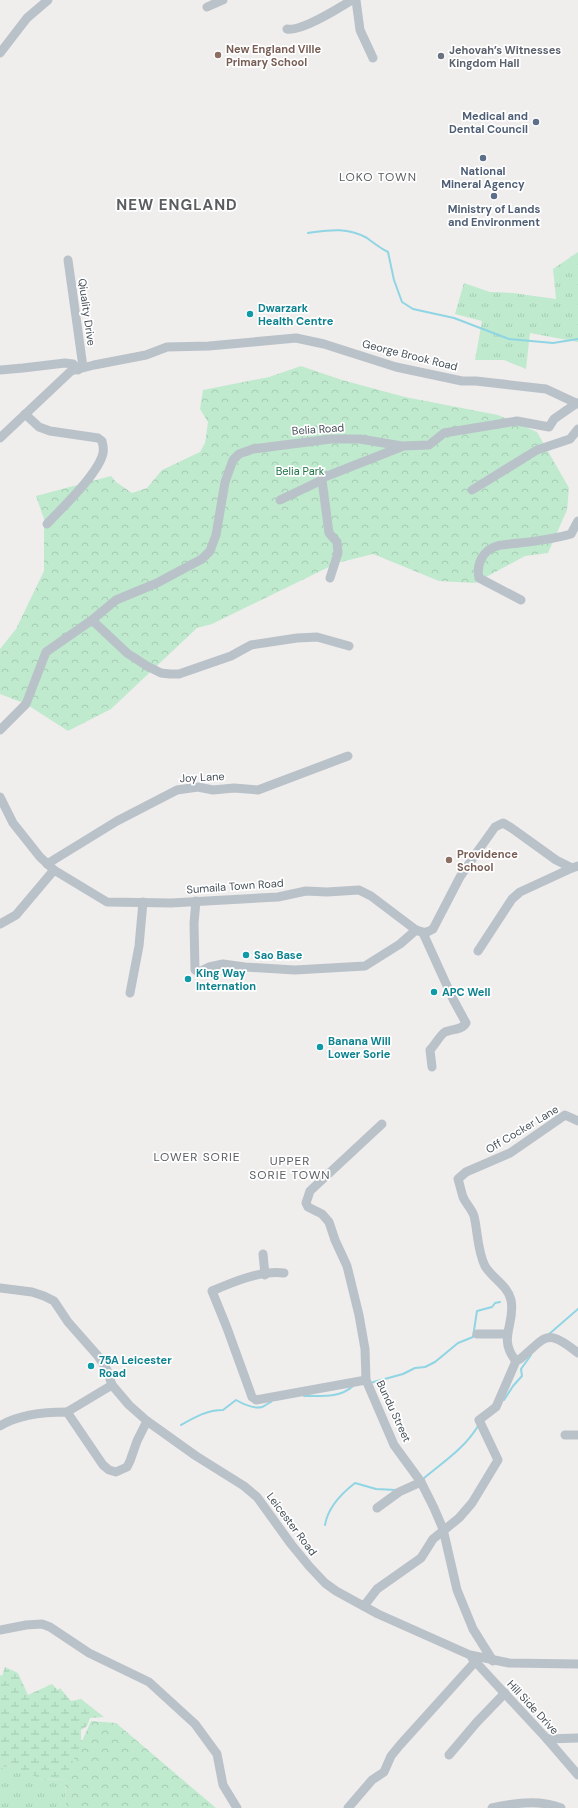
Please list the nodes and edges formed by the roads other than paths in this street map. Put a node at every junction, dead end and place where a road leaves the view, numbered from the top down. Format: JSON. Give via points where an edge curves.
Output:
{"nodes":[{"id":1,"x":48,"y":0,"type":"edge"},
{"id":2,"x":223,"y":0,"type":"edge"},
{"id":3,"x":352,"y":0,"type":"edge"},
{"id":4,"x":356,"y":0,"type":"edge"},
{"id":5,"x":207,"y":7,"type":"dead end"},
{"id":6,"x":287,"y":29,"type":"dead end"},
{"id":7,"x":0,"y":52,"type":"edge"},
{"id":8,"x":373,"y":58,"type":"dead end"},
{"id":9,"x":68,"y":260,"type":"dead end"},
{"id":10,"x":80,"y":369,"type":"junction"},
{"id":11,"x":0,"y":370,"type":"edge"},
{"id":12,"x":577,"y":403,"type":"edge"},
{"id":13,"x":25,"y":414,"type":"junction"},
{"id":14,"x":578,"y":429,"type":"edge"},
{"id":15,"x":0,"y":438,"type":"edge"},
{"id":16,"x":402,"y":446,"type":"junction"},
{"id":17,"x":322,"y":480,"type":"junction"},
{"id":18,"x":472,"y":490,"type":"dead end"},
{"id":19,"x":280,"y":500,"type":"dead end"},
{"id":20,"x":578,"y":521,"type":"edge"},
{"id":21,"x":47,"y":524,"type":"dead end"},
{"id":22,"x":330,"y":578,"type":"dead end"},
{"id":23,"x":521,"y":600,"type":"dead end"},
{"id":24,"x":92,"y":620,"type":"junction"},
{"id":25,"x":350,"y":646,"type":"dead end"},
{"id":26,"x":0,"y":730,"type":"edge"},
{"id":27,"x":348,"y":756,"type":"dead end"},
{"id":28,"x":0,"y":797,"type":"edge"},
{"id":29,"x":50,"y":867,"type":"junction"},
{"id":30,"x":575,"y":867,"type":"edge"},
{"id":31,"x":196,"y":901,"type":"junction"},
{"id":32,"x":143,"y":902,"type":"junction"},
{"id":33,"x":0,"y":924,"type":"edge"},
{"id":34,"x":420,"y":931,"type":"junction"},
{"id":35,"x":478,"y":951,"type":"dead end"},
{"id":36,"x":130,"y":992,"type":"dead end"},
{"id":37,"x":432,"y":1067,"type":"dead end"},
{"id":38,"x":578,"y":1121,"type":"edge"},
{"id":39,"x":382,"y":1124,"type":"dead end"},
{"id":40,"x":263,"y":1254,"type":"dead end"},
{"id":41,"x":284,"y":1273,"type":"dead end"},
{"id":42,"x":265,"y":1275,"type":"junction"},
{"id":43,"x":0,"y":1288,"type":"edge"},
{"id":44,"x":477,"y":1334,"type":"dead end"},
{"id":45,"x":507,"y":1334,"type":"junction"},
{"id":46,"x":578,"y":1353,"type":"edge"},
{"id":47,"x":516,"y":1361,"type":"junction"},
{"id":48,"x":366,"y":1380,"type":"junction"},
{"id":49,"x":112,"y":1385,"type":"junction"},
{"id":50,"x":67,"y":1412,"type":"junction"},
{"id":51,"x":147,"y":1422,"type":"junction"},
{"id":52,"x":0,"y":1426,"type":"edge"},
{"id":53,"x":565,"y":1435,"type":"dead end"},
{"id":54,"x":578,"y":1435,"type":"edge"},
{"id":55,"x":421,"y":1482,"type":"junction"},
{"id":56,"x":377,"y":1508,"type":"dead end"},
{"id":57,"x":443,"y":1529,"type":"junction"},
{"id":58,"x":364,"y":1606,"type":"junction"},
{"id":59,"x":0,"y":1630,"type":"edge"},
{"id":60,"x":472,"y":1659,"type":"junction"},
{"id":61,"x":493,"y":1661,"type":"junction"},
{"id":62,"x":578,"y":1664,"type":"edge"},
{"id":63,"x":505,"y":1693,"type":"junction"},
{"id":64,"x":578,"y":1738,"type":"edge"},
{"id":65,"x":547,"y":1739,"type":"junction"},
{"id":66,"x":449,"y":1755,"type":"dead end"},
{"id":67,"x":578,"y":1775,"type":"edge"},
{"id":68,"x":237,"y":1808,"type":"edge"},
{"id":69,"x":348,"y":1808,"type":"edge"},
{"id":70,"x":492,"y":1808,"type":"edge"},
{"id":71,"x":561,"y":1808,"type":"edge"}],
"edges":[{"from":1,"to":7,"type":"street","via":[[27,18]]},
{"from":2,"to":5,"type":"street"},
{"from":3,"to":6,"type":"street","via":[[296,29]]},
{"from":4,"to":8,"type":"street","via":[[360,30]]},
{"from":9,"to":10,"type":"street","name":"Qiuality Drive"},
{"from":10,"to":11,"type":"street","via":[[73,364],[65,363]]},
{"from":10,"to":12,"type":"street","name":"George Brook Road","via":[[146,355],[167,347],[296,338],[396,366],[462,381],[546,389]]},
{"from":10,"to":13,"type":"street","name":"George Brook Road","via":[[71,371]]},
{"from":12,"to":16,"type":"street","name":"Belia Road","via":[[554,419],[549,427],[517,421],[498,423],[444,433],[429,445]]},
{"from":13,"to":15,"type":"street","name":"George Brook Road"},
{"from":13,"to":21,"type":"street","via":[[39,427],[50,431],[98,438],[102,441],[104,449],[100,462]]},
{"from":14,"to":18,"type":"street","via":[[570,439],[537,450]]},
{"from":16,"to":17,"type":"street"},
{"from":16,"to":24,"type":"street","name":"Belia Road","via":[[360,439],[331,439],[260,448],[239,454],[233,460],[225,482],[216,535],[210,551],[157,583],[116,600]]},
{"from":17,"to":19,"type":"street"},
{"from":17,"to":22,"type":"street","via":[[329,533],[337,542],[338,553]]},
{"from":20,"to":23,"type":"street","via":[[571,534],[497,546],[483,556],[479,565],[480,578]]},
{"from":24,"to":25,"type":"street","via":[[127,654],[161,673],[170,674],[179,674],[231,656],[250,645],[317,637]]},
{"from":24,"to":26,"type":"street","via":[[46,652],[26,704]]},
{"from":27,"to":29,"type":"street","name":"Joy Lane","via":[[258,790],[213,790],[198,787],[177,790],[117,821]]},
{"from":28,"to":29,"type":"street","name":"Sumaila Town Road","via":[[13,823]]},
{"from":29,"to":32,"type":"street","name":"Sumaila Town Road","via":[[107,902]]},
{"from":29,"to":33,"type":"street","name":"Joy Lane","via":[[16,915]]},
{"from":30,"to":34,"type":"street","via":[[556,860],[502,823],[495,827],[460,878],[433,929],[429,932]]},
{"from":30,"to":35,"type":"street","via":[[512,898]]},
{"from":31,"to":32,"type":"street","name":"Sumaila Town Road"},
{"from":31,"to":34,"type":"street","name":"Sumaila Town Road","via":[[278,897],[306,891],[359,890]]},
{"from":31,"to":34,"type":"street","via":[[195,970],[199,972],[223,964],[295,970],[365,966]]},
{"from":32,"to":36,"type":"street","via":[[139,946]]},
{"from":34,"to":37,"type":"street","via":[[466,1023],[462,1027],[446,1032],[430,1050]]},
{"from":38,"to":45,"type":"street","name":"Off Cocker Lane","via":[[565,1115],[510,1153],[466,1172],[458,1179],[464,1198],[474,1213],[485,1265],[509,1295],[511,1309]]},
{"from":39,"to":48,"type":"street","name":"Bundu Street","via":[[310,1191],[306,1203],[329,1222],[347,1266],[365,1349]]},
{"from":40,"to":42,"type":"street"},
{"from":41,"to":42,"type":"street","via":[[274,1272]]},
{"from":42,"to":48,"type":"street","via":[[238,1279],[212,1291],[252,1398],[256,1400],[293,1395]]},
{"from":43,"to":49,"type":"street","name":"Leicester Road","via":[[32,1292],[54,1301],[68,1322],[98,1356],[107,1370]]},
{"from":44,"to":45,"type":"street"},
{"from":45,"to":47,"type":"street","via":[[507,1346]]},
{"from":46,"to":47,"type":"street","via":[[559,1340],[543,1338]]},
{"from":47,"to":57,"type":"street","via":[[496,1406],[479,1420],[498,1460],[472,1503],[459,1518]]},
{"from":48,"to":55,"type":"street","name":"Bundu Street","via":[[394,1445]]},
{"from":49,"to":50,"type":"street"},
{"from":49,"to":51,"type":"street","name":"Leicester Road"},
{"from":50,"to":51,"type":"street","via":[[103,1465],[116,1472],[127,1467]]},
{"from":50,"to":52,"type":"street","via":[[46,1412]]},
{"from":51,"to":58,"type":"street","name":"Leicester Road","via":[[258,1497],[291,1544],[325,1583]]},
{"from":53,"to":54,"type":"street"},
{"from":55,"to":56,"type":"street","via":[[399,1492]]},
{"from":55,"to":57,"type":"street","name":"Bundu Street"},
{"from":57,"to":58,"type":"street","via":[[421,1558],[377,1589]]},
{"from":57,"to":61,"type":"street","name":"Bundu Street","via":[[460,1596],[473,1629]]},
{"from":58,"to":60,"type":"street","name":"Leicester Road"},
{"from":59,"to":68,"type":"street","via":[[42,1624],[89,1653],[149,1682],[195,1724],[217,1754],[223,1786]]},
{"from":60,"to":61,"type":"street","name":"Leicester Road"},
{"from":60,"to":63,"type":"street","name":"Hill Side Drive"},
{"from":60,"to":69,"type":"street","via":[[391,1756],[384,1772],[372,1780]]},
{"from":61,"to":62,"type":"street","name":"Leicester Road"},
{"from":63,"to":65,"type":"street","name":"Hill Side Drive"},
{"from":63,"to":66,"type":"street"},
{"from":64,"to":65,"type":"street"},
{"from":65,"to":67,"type":"street","name":"Hill Side Drive"},
{"from":70,"to":71,"type":"street","via":[[529,1803]]}]}
